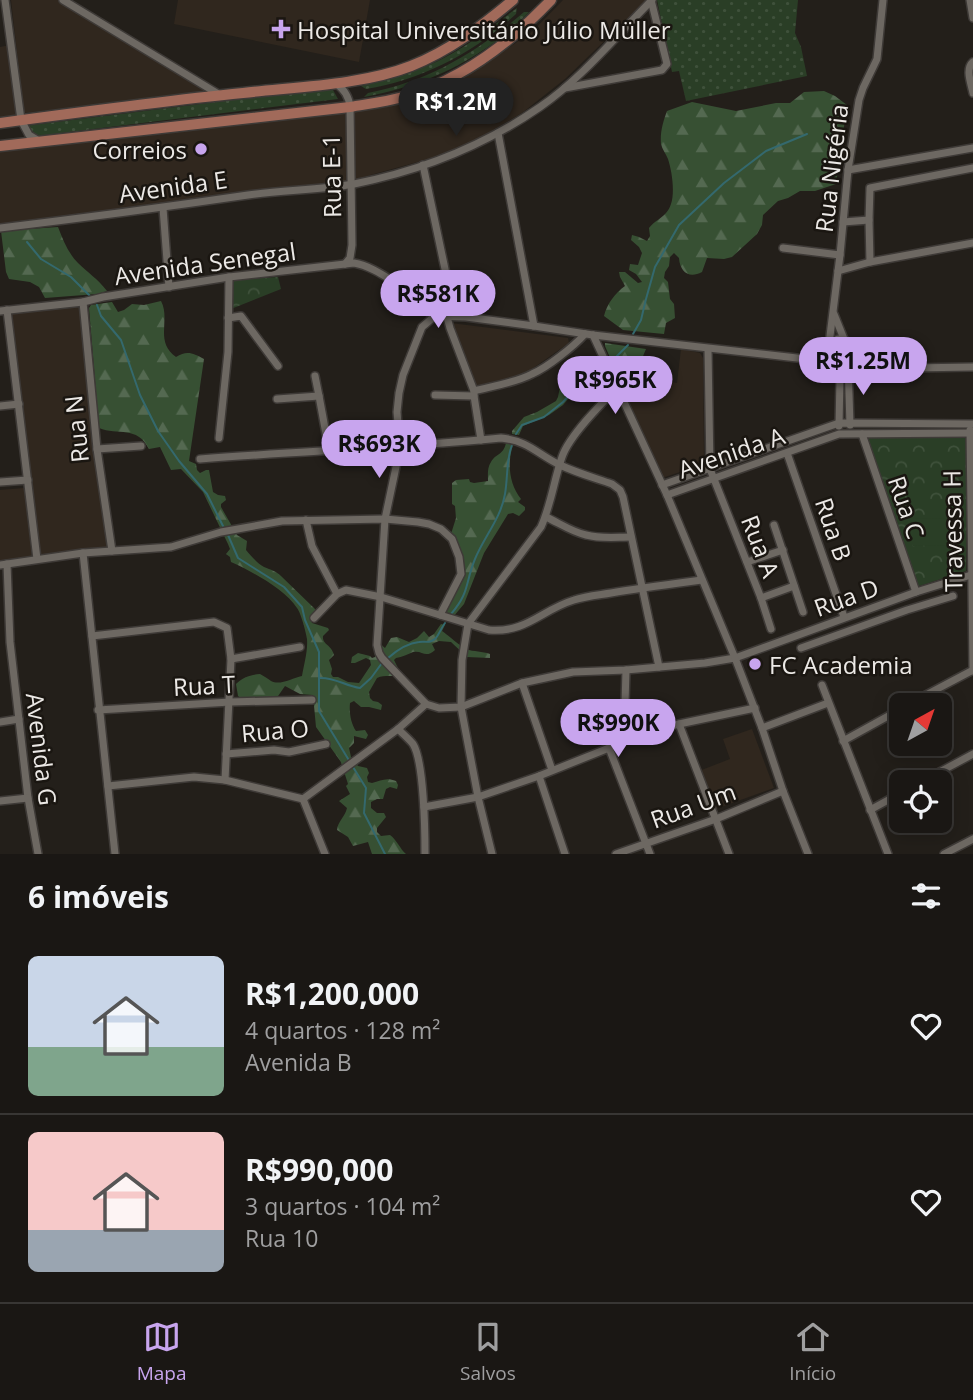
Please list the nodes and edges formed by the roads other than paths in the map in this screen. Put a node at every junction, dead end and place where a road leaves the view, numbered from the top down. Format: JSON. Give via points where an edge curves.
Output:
{"nodes":[{"id":1,"x":5,"y":0,"type":"edge"},
{"id":2,"x":63,"y":0,"type":"edge"},
{"id":3,"x":513,"y":0,"type":"edge"},
{"id":4,"x":551,"y":0,"type":"edge"},
{"id":5,"x":652,"y":0,"type":"edge"},
{"id":6,"x":883,"y":0,"type":"edge"},
{"id":7,"x":970,"y":0,"type":"edge"},
{"id":8,"x":973,"y":18,"type":"edge"},
{"id":9,"x":12,"y":42,"type":"junction"},
{"id":10,"x":0,"y":43,"type":"edge"},
{"id":11,"x":973,"y":62,"type":"edge"},
{"id":12,"x":335,"y":83,"type":"junction"},
{"id":13,"x":564,"y":88,"type":"junction"},
{"id":14,"x":973,"y":93,"type":"edge"},
{"id":15,"x":221,"y":95,"type":"junction"},
{"id":16,"x":349,"y":107,"type":"junction"},
{"id":17,"x":21,"y":120,"type":"junction"},
{"id":18,"x":0,"y":123,"type":"edge"},
{"id":19,"x":498,"y":133,"type":"junction"},
{"id":20,"x":38,"y":141,"type":"junction"},
{"id":21,"x":0,"y":146,"type":"edge"},
{"id":22,"x":973,"y":148,"type":"edge"},
{"id":23,"x":424,"y":165,"type":"junction"},
{"id":24,"x":973,"y":168,"type":"edge"},
{"id":25,"x":848,"y":170,"type":"junction"},
{"id":26,"x":351,"y":184,"type":"junction"},
{"id":27,"x":163,"y":208,"type":"junction"},
{"id":28,"x":869,"y":220,"type":"junction"},
{"id":29,"x":842,"y":222,"type":"junction"},
{"id":30,"x":0,"y":228,"type":"edge"},
{"id":31,"x":973,"y":243,"type":"edge"},
{"id":32,"x":352,"y":245,"type":"junction"},
{"id":33,"x":783,"y":248,"type":"dead end"},
{"id":34,"x":840,"y":255,"type":"junction"},
{"id":35,"x":870,"y":262,"type":"junction"},
{"id":36,"x":345,"y":264,"type":"junction"},
{"id":37,"x":363,"y":265,"type":"junction"},
{"id":38,"x":838,"y":271,"type":"junction"},
{"id":39,"x":229,"y":277,"type":"junction"},
{"id":40,"x":169,"y":287,"type":"junction"},
{"id":41,"x":410,"y":291,"type":"junction"},
{"id":42,"x":430,"y":301,"type":"junction"},
{"id":43,"x":83,"y":302,"type":"junction"},
{"id":44,"x":423,"y":309,"type":"junction"},
{"id":45,"x":4,"y":311,"type":"edge"},
{"id":46,"x":447,"y":311,"type":"junction"},
{"id":47,"x":833,"y":312,"type":"junction"},
{"id":48,"x":435,"y":316,"type":"junction"},
{"id":49,"x":228,"y":318,"type":"junction"},
{"id":50,"x":534,"y":326,"type":"junction"},
{"id":51,"x":422,"y":327,"type":"junction"},
{"id":52,"x":589,"y":335,"type":"junction"},
{"id":53,"x":844,"y":339,"type":"junction"},
{"id":54,"x":828,"y":347,"type":"junction"},
{"id":55,"x":852,"y":347,"type":"junction"},
{"id":56,"x":708,"y":349,"type":"junction"},
{"id":57,"x":812,"y":360,"type":"junction"},
{"id":58,"x":849,"y":362,"type":"junction"},
{"id":59,"x":834,"y":363,"type":"junction"},
{"id":60,"x":879,"y":365,"type":"junction"},
{"id":61,"x":278,"y":366,"type":"dead end"},
{"id":62,"x":973,"y":368,"type":"edge"},
{"id":63,"x":315,"y":376,"type":"dead end"},
{"id":64,"x":617,"y":388,"type":"junction"},
{"id":65,"x":474,"y":394,"type":"junction"},
{"id":66,"x":319,"y":396,"type":"junction"},
{"id":67,"x":435,"y":396,"type":"dead end"},
{"id":68,"x":277,"y":399,"type":"dead end"},
{"id":69,"x":19,"y":404,"type":"junction"},
{"id":70,"x":0,"y":406,"type":"edge"},
{"id":71,"x":839,"y":423,"type":"junction"},
{"id":72,"x":849,"y":423,"type":"junction"},
{"id":73,"x":971,"y":424,"type":"edge"},
{"id":74,"x":850,"y":433,"type":"junction"},
{"id":75,"x":972,"y":433,"type":"edge"},
{"id":76,"x":839,"y":434,"type":"junction"},
{"id":77,"x":862,"y":434,"type":"junction"},
{"id":78,"x":219,"y":438,"type":"dead end"},
{"id":79,"x":481,"y":440,"type":"junction"},
{"id":80,"x":141,"y":446,"type":"dead end"},
{"id":81,"x":400,"y":447,"type":"junction"},
{"id":82,"x":97,"y":449,"type":"junction"},
{"id":83,"x":328,"y":450,"type":"junction"},
{"id":84,"x":787,"y":453,"type":"junction"},
{"id":85,"x":201,"y":459,"type":"dead end"},
{"id":86,"x":560,"y":465,"type":"junction"},
{"id":87,"x":712,"y":473,"type":"junction"},
{"id":88,"x":28,"y":480,"type":"junction"},
{"id":89,"x":0,"y":482,"type":"edge"},
{"id":90,"x":662,"y":485,"type":"junction"},
{"id":91,"x":667,"y":495,"type":"junction"},
{"id":92,"x":545,"y":517,"type":"junction"},
{"id":93,"x":385,"y":519,"type":"junction"},
{"id":94,"x":306,"y":520,"type":"junction"},
{"id":95,"x":774,"y":526,"type":"dead end"},
{"id":96,"x":631,"y":537,"type":"junction"},
{"id":97,"x":783,"y":550,"type":"junction"},
{"id":98,"x":113,"y":551,"type":"junction"},
{"id":99,"x":83,"y":553,"type":"junction"},
{"id":100,"x":37,"y":559,"type":"junction"},
{"id":101,"x":747,"y":562,"type":"junction"},
{"id":102,"x":4,"y":564,"type":"edge"},
{"id":103,"x":972,"y":570,"type":"edge"},
{"id":104,"x":702,"y":580,"type":"junction"},
{"id":105,"x":794,"y":586,"type":"junction"},
{"id":106,"x":641,"y":588,"type":"junction"},
{"id":107,"x":916,"y":592,"type":"junction"},
{"id":108,"x":337,"y":594,"type":"junction"},
{"id":109,"x":953,"y":596,"type":"dead end"},
{"id":110,"x":381,"y":597,"type":"junction"},
{"id":111,"x":902,"y":597,"type":"junction"},
{"id":112,"x":761,"y":598,"type":"junction"},
{"id":113,"x":907,"y":610,"type":"junction"},
{"id":114,"x":803,"y":612,"type":"dead end"},
{"id":115,"x":440,"y":615,"type":"junction"},
{"id":116,"x":844,"y":617,"type":"junction"},
{"id":117,"x":314,"y":618,"type":"dead end"},
{"id":118,"x":468,"y":624,"type":"junction"},
{"id":119,"x":771,"y":629,"type":"dead end"},
{"id":120,"x":92,"y":636,"type":"junction"},
{"id":121,"x":10,"y":642,"type":"junction"},
{"id":122,"x":0,"y":643,"type":"edge"},
{"id":123,"x":300,"y":647,"type":"dead end"},
{"id":124,"x":801,"y":648,"type":"dead end"},
{"id":125,"x":735,"y":657,"type":"junction"},
{"id":126,"x":231,"y":659,"type":"junction"},
{"id":127,"x":659,"y":667,"type":"junction"},
{"id":128,"x":626,"y":670,"type":"junction"},
{"id":129,"x":973,"y":671,"type":"edge"},
{"id":130,"x":522,"y":683,"type":"junction"},
{"id":131,"x":821,"y":685,"type":"dead end"},
{"id":132,"x":930,"y":693,"type":"edge"},
{"id":133,"x":312,"y":700,"type":"dead end"},
{"id":134,"x":230,"y":702,"type":"junction"},
{"id":135,"x":828,"y":703,"type":"junction"},
{"id":136,"x":426,"y":704,"type":"junction"},
{"id":137,"x":461,"y":707,"type":"junction"},
{"id":138,"x":755,"y":708,"type":"junction"},
{"id":139,"x":98,"y":710,"type":"junction"},
{"id":140,"x":889,"y":716,"type":"edge"},
{"id":141,"x":19,"y":719,"type":"junction"},
{"id":142,"x":0,"y":722,"type":"edge"},
{"id":143,"x":679,"y":724,"type":"junction"},
{"id":144,"x":762,"y":728,"type":"junction"},
{"id":145,"x":398,"y":729,"type":"junction"},
{"id":146,"x":624,"y":738,"type":"junction"},
{"id":147,"x":843,"y":741,"type":"junction"},
{"id":148,"x":326,"y":744,"type":"dead end"},
{"id":149,"x":609,"y":748,"type":"junction"},
{"id":150,"x":226,"y":754,"type":"junction"},
{"id":151,"x":973,"y":754,"type":"edge"},
{"id":152,"x":552,"y":770,"type":"junction"},
{"id":153,"x":943,"y":770,"type":"edge"},
{"id":154,"x":539,"y":776,"type":"junction"},
{"id":155,"x":225,"y":780,"type":"junction"},
{"id":156,"x":108,"y":786,"type":"junction"},
{"id":157,"x":783,"y":791,"type":"junction"},
{"id":158,"x":478,"y":797,"type":"junction"},
{"id":159,"x":28,"y":798,"type":"junction"},
{"id":160,"x":303,"y":799,"type":"junction"},
{"id":161,"x":889,"y":800,"type":"edge"},
{"id":162,"x":0,"y":801,"type":"edge"},
{"id":163,"x":424,"y":807,"type":"junction"},
{"id":164,"x":870,"y":810,"type":"junction"},
{"id":165,"x":716,"y":819,"type":"junction"},
{"id":166,"x":973,"y":839,"type":"edge"},
{"id":167,"x":646,"y":843,"type":"junction"},
{"id":168,"x":38,"y":854,"type":"edge"},
{"id":169,"x":115,"y":854,"type":"edge"},
{"id":170,"x":325,"y":854,"type":"edge"},
{"id":171,"x":425,"y":854,"type":"edge"},
{"id":172,"x":492,"y":854,"type":"edge"},
{"id":173,"x":565,"y":854,"type":"edge"},
{"id":174,"x":616,"y":854,"type":"edge"},
{"id":175,"x":650,"y":854,"type":"edge"},
{"id":176,"x":729,"y":854,"type":"edge"},
{"id":177,"x":808,"y":854,"type":"edge"},
{"id":178,"x":888,"y":854,"type":"edge"},
{"id":179,"x":944,"y":854,"type":"edge"}],
"edges":[{"from":1,"to":9,"type":"street"},
{"from":2,"to":15,"type":"street"},
{"from":3,"to":12,"type":"main road","via":[[461,39],[411,66]]},
{"from":4,"to":16,"type":"main road","via":[[516,35],[451,77],[405,96]]},
{"from":5,"to":13,"type":"street","name":"Avenida E"},
{"from":5,"to":13,"type":"street","via":[[665,68]]},
{"from":6,"to":25,"type":"street","name":"Rua Nigéria","via":[[878,54],[860,94]]},
{"from":7,"to":8,"type":"street"},
{"from":9,"to":10,"type":"street"},
{"from":9,"to":17,"type":"street"},
{"from":11,"to":14,"type":"street","via":[[969,69]]},
{"from":12,"to":15,"type":"main road"},
{"from":12,"to":16,"type":"street","via":[[345,91]]},
{"from":13,"to":19,"type":"street","name":"Avenida E"},
{"from":15,"to":17,"type":"main road"},
{"from":16,"to":20,"type":"main road"},
{"from":16,"to":26,"type":"street","name":"Rua E-1"},
{"from":17,"to":18,"type":"main road"},
{"from":17,"to":20,"type":"street"},
{"from":19,"to":23,"type":"street","name":"Avenida E"},
{"from":19,"to":50,"type":"street"},
{"from":20,"to":21,"type":"main road"},
{"from":22,"to":25,"type":"street"},
{"from":23,"to":26,"type":"street","name":"Avenida E"},
{"from":23,"to":46,"type":"street","via":[[449,288]]},
{"from":24,"to":28,"type":"street","via":[[870,188]]},
{"from":25,"to":29,"type":"street","name":"Rua Nigéria"},
{"from":26,"to":27,"type":"street","name":"Avenida E"},
{"from":26,"to":32,"type":"street","name":"Rua E-1"},
{"from":27,"to":30,"type":"street","name":"Avenida E"},
{"from":27,"to":40,"type":"street"},
{"from":28,"to":29,"type":"street"},
{"from":28,"to":35,"type":"street"},
{"from":29,"to":34,"type":"street","name":"Rua Nigéria"},
{"from":31,"to":35,"type":"street"},
{"from":32,"to":36,"type":"street","name":"Rua E-1"},
{"from":32,"to":37,"type":"street","name":"Rua E-1"},
{"from":33,"to":34,"type":"street"},
{"from":34,"to":38,"type":"street","name":"Rua Nigéria"},
{"from":35,"to":38,"type":"street"},
{"from":36,"to":37,"type":"street","name":"Avenida Senegal"},
{"from":36,"to":39,"type":"street","name":"Avenida Senegal"},
{"from":37,"to":41,"type":"street","name":"Avenida Senegal"},
{"from":38,"to":47,"type":"street","name":"Rua Nigéria"},
{"from":39,"to":40,"type":"street","name":"Avenida Senegal"},
{"from":39,"to":49,"type":"street"},
{"from":40,"to":43,"type":"street","name":"Avenida Senegal"},
{"from":41,"to":42,"type":"street","name":"Avenida Senegal"},
{"from":41,"to":44,"type":"street","name":"Avenida Senegal"},
{"from":42,"to":44,"type":"street"},
{"from":42,"to":46,"type":"street","name":"Avenida Senegal"},
{"from":43,"to":45,"type":"street","name":"Avenida Senegal"},
{"from":43,"to":82,"type":"street","name":"Rua N"},
{"from":44,"to":48,"type":"street","name":"Avenida Senegal"},
{"from":44,"to":51,"type":"street"},
{"from":45,"to":69,"type":"street"},
{"from":46,"to":48,"type":"street","name":"Avenida Senegal"},
{"from":46,"to":50,"type":"street","name":"Avenida Senegal"},
{"from":46,"to":65,"type":"street"},
{"from":47,"to":53,"type":"street"},
{"from":47,"to":54,"type":"street","name":"Rua Nigéria"},
{"from":48,"to":51,"type":"street"},
{"from":49,"to":61,"type":"street","via":[[241,316]]},
{"from":49,"to":78,"type":"street"},
{"from":50,"to":52,"type":"street","name":"Avenida Senegal"},
{"from":51,"to":81,"type":"street","via":[[399,393]]},
{"from":52,"to":56,"type":"street","name":"Avenida Senegal"},
{"from":52,"to":64,"type":"street"},
{"from":52,"to":65,"type":"street","via":[[533,374]]},
{"from":53,"to":54,"type":"street"},
{"from":53,"to":55,"type":"street"},
{"from":54,"to":57,"type":"street"},
{"from":54,"to":59,"type":"street","name":"Rua Nigéria"},
{"from":55,"to":58,"type":"street"},
{"from":55,"to":60,"type":"street"},
{"from":56,"to":57,"type":"street","name":"Avenida Senegal"},
{"from":56,"to":87,"type":"street"},
{"from":57,"to":59,"type":"street","name":"Avenida Senegal"},
{"from":58,"to":59,"type":"street"},
{"from":58,"to":60,"type":"street"},
{"from":58,"to":72,"type":"street"},
{"from":59,"to":71,"type":"street","name":"Rua Nigéria","via":[[840,377]]},
{"from":60,"to":62,"type":"street"},
{"from":63,"to":66,"type":"street"},
{"from":64,"to":86,"type":"street","via":[[577,433]]},
{"from":64,"to":90,"type":"street"},
{"from":65,"to":67,"type":"street"},
{"from":65,"to":79,"type":"street"},
{"from":66,"to":68,"type":"street"},
{"from":66,"to":83,"type":"street"},
{"from":69,"to":70,"type":"street"},
{"from":69,"to":88,"type":"street"},
{"from":71,"to":72,"type":"street","name":"Avenida A"},
{"from":71,"to":76,"type":"street","name":"Rua Nigéria"},
{"from":71,"to":87,"type":"street","name":"Avenida A"},
{"from":72,"to":73,"type":"street","name":"Avenida A"},
{"from":72,"to":74,"type":"street"},
{"from":73,"to":75,"type":"street","name":"Travessa H"},
{"from":74,"to":76,"type":"street","name":"Avenida A"},
{"from":74,"to":77,"type":"street","name":"Avenida A"},
{"from":75,"to":77,"type":"street","name":"Avenida A"},
{"from":75,"to":103,"type":"street","name":"Travessa H"},
{"from":76,"to":84,"type":"street","name":"Avenida A"},
{"from":77,"to":107,"type":"street","name":"Rua C"},
{"from":79,"to":81,"type":"street"},
{"from":79,"to":86,"type":"street","via":[[513,439]]},
{"from":80,"to":82,"type":"street"},
{"from":81,"to":83,"type":"street"},
{"from":81,"to":93,"type":"street"},
{"from":82,"to":98,"type":"street","name":"Rua N"},
{"from":83,"to":85,"type":"street"},
{"from":84,"to":87,"type":"street","name":"Avenida A"},
{"from":84,"to":116,"type":"street","name":"Rua B"},
{"from":86,"to":92,"type":"street"},
{"from":86,"to":96,"type":"street","via":[[620,490]]},
{"from":87,"to":90,"type":"street","name":"Avenida A"},
{"from":87,"to":91,"type":"street","name":"Avenida A"},
{"from":87,"to":101,"type":"street","name":"Rua A"},
{"from":88,"to":89,"type":"street"},
{"from":88,"to":100,"type":"street"},
{"from":90,"to":91,"type":"street"},
{"from":91,"to":104,"type":"street"},
{"from":92,"to":96,"type":"street","via":[[586,535]]},
{"from":92,"to":118,"type":"street"},
{"from":93,"to":94,"type":"street"},
{"from":93,"to":110,"type":"street"},
{"from":93,"to":115,"type":"street","via":[[429,524],[452,539],[461,575]]},
{"from":94,"to":98,"type":"street","via":[[221,532],[171,547]]},
{"from":94,"to":108,"type":"street","via":[[313,546]]},
{"from":95,"to":97,"type":"street"},
{"from":96,"to":106,"type":"street"},
{"from":97,"to":101,"type":"street"},
{"from":97,"to":105,"type":"street"},
{"from":98,"to":99,"type":"street"},
{"from":99,"to":100,"type":"street"},
{"from":99,"to":120,"type":"street"},
{"from":100,"to":102,"type":"street"},
{"from":101,"to":112,"type":"street","name":"Rua A"},
{"from":102,"to":121,"type":"street","name":"Avenida G"},
{"from":103,"to":107,"type":"street","name":"Rua D"},
{"from":103,"to":129,"type":"street","name":"Travessa H"},
{"from":104,"to":106,"type":"street"},
{"from":104,"to":125,"type":"street"},
{"from":105,"to":112,"type":"street"},
{"from":105,"to":114,"type":"street"},
{"from":106,"to":118,"type":"street","via":[[575,599],[503,631]]},
{"from":106,"to":127,"type":"street"},
{"from":107,"to":111,"type":"street","name":"Rua D"},
{"from":108,"to":110,"type":"street","via":[[346,590]]},
{"from":108,"to":117,"type":"street"},
{"from":109,"to":113,"type":"street"},
{"from":110,"to":115,"type":"street"},
{"from":110,"to":136,"type":"street","via":[[379,653]]},
{"from":111,"to":113,"type":"street"},
{"from":111,"to":116,"type":"street","name":"Rua D"},
{"from":112,"to":119,"type":"street","name":"Rua A"},
{"from":113,"to":124,"type":"street"},
{"from":115,"to":118,"type":"street"},
{"from":116,"to":125,"type":"street","name":"Rua D"},
{"from":118,"to":137,"type":"street"},
{"from":120,"to":126,"type":"street","via":[[214,622],[227,628]]},
{"from":120,"to":139,"type":"street"},
{"from":121,"to":122,"type":"street"},
{"from":121,"to":141,"type":"street","name":"Avenida G"},
{"from":123,"to":126,"type":"street"},
{"from":125,"to":127,"type":"street","name":"Rua D"},
{"from":125,"to":138,"type":"street"},
{"from":126,"to":134,"type":"street"},
{"from":127,"to":128,"type":"street","name":"Rua D"},
{"from":128,"to":130,"type":"street","name":"Rua D","via":[[573,672]]},
{"from":128,"to":146,"type":"street"},
{"from":129,"to":132,"type":"street"},
{"from":130,"to":137,"type":"street","name":"Rua D"},
{"from":130,"to":152,"type":"street"},
{"from":131,"to":135,"type":"street"},
{"from":133,"to":134,"type":"street","name":"Rua T"},
{"from":134,"to":139,"type":"street","name":"Rua T"},
{"from":134,"to":150,"type":"street"},
{"from":135,"to":144,"type":"street"},
{"from":135,"to":147,"type":"street"},
{"from":136,"to":137,"type":"street"},
{"from":136,"to":145,"type":"street"},
{"from":137,"to":158,"type":"street"},
{"from":138,"to":143,"type":"street"},
{"from":138,"to":144,"type":"street"},
{"from":139,"to":156,"type":"street"},
{"from":140,"to":147,"type":"street"},
{"from":141,"to":142,"type":"street"},
{"from":141,"to":159,"type":"street","name":"Avenida G"},
{"from":143,"to":146,"type":"street"},
{"from":143,"to":165,"type":"street"},
{"from":144,"to":157,"type":"street"},
{"from":145,"to":160,"type":"street"},
{"from":145,"to":163,"type":"street","via":[[418,755]]},
{"from":146,"to":149,"type":"street"},
{"from":147,"to":164,"type":"street"},
{"from":148,"to":150,"type":"street","name":"Rua O","via":[[289,752]]},
{"from":149,"to":152,"type":"street"},
{"from":149,"to":167,"type":"street"},
{"from":150,"to":155,"type":"street"},
{"from":151,"to":153,"type":"street"},
{"from":152,"to":154,"type":"street"},
{"from":154,"to":158,"type":"street"},
{"from":154,"to":173,"type":"street"},
{"from":155,"to":156,"type":"street","via":[[194,777]]},
{"from":155,"to":160,"type":"street"},
{"from":156,"to":169,"type":"street"},
{"from":157,"to":165,"type":"street","name":"Rua Um"},
{"from":157,"to":177,"type":"street"},
{"from":158,"to":163,"type":"street"},
{"from":158,"to":172,"type":"street"},
{"from":159,"to":162,"type":"street"},
{"from":159,"to":168,"type":"street","name":"Avenida G"},
{"from":160,"to":170,"type":"street"},
{"from":161,"to":164,"type":"street"},
{"from":163,"to":171,"type":"street"},
{"from":164,"to":178,"type":"street"},
{"from":165,"to":167,"type":"street","name":"Rua Um"},
{"from":165,"to":176,"type":"street"},
{"from":166,"to":179,"type":"street"},
{"from":167,"to":174,"type":"street","name":"Rua Um"},
{"from":167,"to":175,"type":"street"}]}
